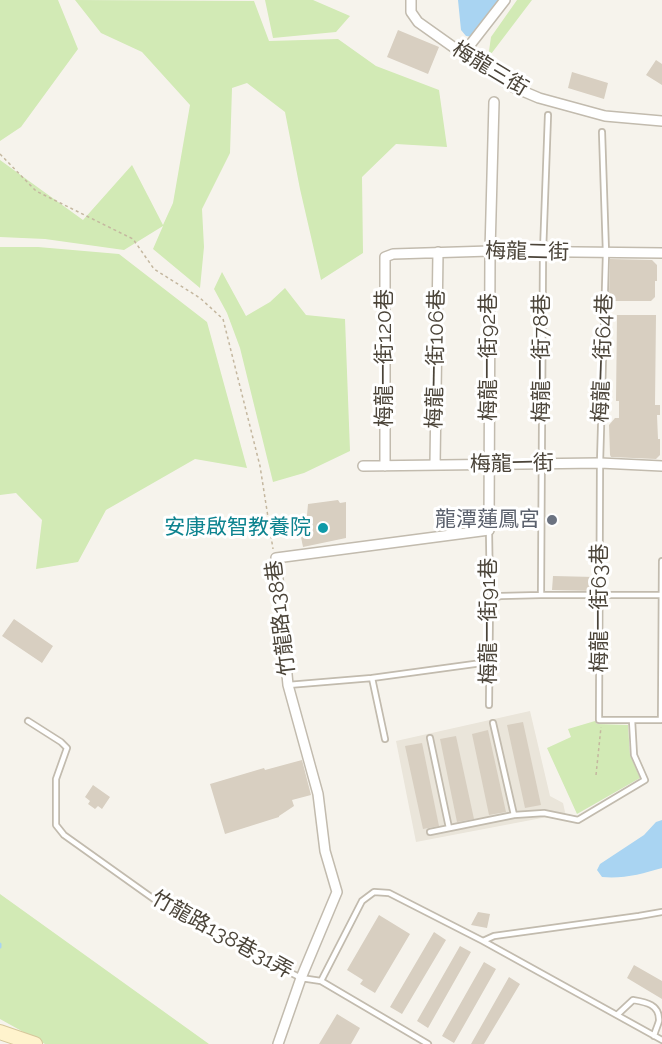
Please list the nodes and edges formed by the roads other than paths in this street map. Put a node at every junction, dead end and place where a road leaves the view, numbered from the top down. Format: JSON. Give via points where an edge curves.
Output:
{"nodes":[{"id":1,"x":411,"y":0,"type":"edge"},
{"id":2,"x":505,"y":0,"type":"edge"},
{"id":3,"x":463,"y":54,"type":"junction"},
{"id":4,"x":494,"y":102,"type":"dead end"},
{"id":5,"x":548,"y":115,"type":"dead end"},
{"id":6,"x":662,"y":121,"type":"edge"},
{"id":7,"x":602,"y":132,"type":"dead end"},
{"id":8,"x":490,"y":250,"type":"junction"},
{"id":9,"x":438,"y":252,"type":"junction"},
{"id":10,"x":543,"y":252,"type":"junction"},
{"id":11,"x":606,"y":253,"type":"junction"},
{"id":12,"x":662,"y":253,"type":"edge"},
{"id":13,"x":393,"y":254,"type":"joint"},
{"id":14,"x":600,"y":463,"type":"junction"},
{"id":15,"x":489,"y":464,"type":"junction"},
{"id":16,"x":541,"y":464,"type":"junction"},
{"id":17,"x":435,"y":465,"type":"junction"},
{"id":18,"x":363,"y":466,"type":"dead end"},
{"id":19,"x":385,"y":466,"type":"junction"},
{"id":20,"x":662,"y":466,"type":"edge"},
{"id":21,"x":489,"y":530,"type":"junction"},
{"id":22,"x":662,"y":561,"type":"edge"},
{"id":23,"x":542,"y":595,"type":"junction"},
{"id":24,"x":662,"y":595,"type":"edge"},
{"id":25,"x":600,"y":596,"type":"junction"},
{"id":26,"x":490,"y":598,"type":"junction"},
{"id":27,"x":489,"y":662,"type":"junction"},
{"id":28,"x":372,"y":678,"type":"junction"},
{"id":29,"x":288,"y":685,"type":"junction"},
{"id":30,"x":489,"y":705,"type":"dead end"},
{"id":31,"x":632,"y":720,"type":"junction"},
{"id":32,"x":662,"y":720,"type":"edge"},
{"id":33,"x":28,"y":721,"type":"dead end"},
{"id":34,"x":493,"y":723,"type":"dead end"},
{"id":35,"x":430,"y":738,"type":"dead end"},
{"id":36,"x":385,"y":739,"type":"dead end"},
{"id":37,"x":514,"y":815,"type":"junction"},
{"id":38,"x":449,"y":828,"type":"junction"},
{"id":39,"x":430,"y":832,"type":"dead end"},
{"id":40,"x":662,"y":912,"type":"edge"},
{"id":41,"x":483,"y":941,"type":"junction"},
{"id":42,"x":301,"y":978,"type":"junction"},
{"id":43,"x":321,"y":981,"type":"junction"},
{"id":44,"x":618,"y":1014,"type":"junction"},
{"id":45,"x":0,"y":1032,"type":"edge"},
{"id":46,"x":654,"y":1036,"type":"junction"},
{"id":47,"x":662,"y":1040,"type":"edge"},
{"id":48,"x":30,"y":1043,"type":"edge"},
{"id":49,"x":278,"y":1044,"type":"edge"},
{"id":50,"x":428,"y":1044,"type":"edge"}],
"edges":[{"from":1,"to":3,"type":"street","name":"梅龍三街","via":[[411,12],[418,21]]},
{"from":2,"to":3,"type":"street"},
{"from":3,"to":6,"type":"street","name":"梅龍三街","via":[[513,87],[539,98],[605,116]]},
{"from":4,"to":8,"type":"street","name":"梅龍一街92巷"},
{"from":5,"to":10,"type":"lane","name":"梅龍一街78巷"},
{"from":7,"to":11,"type":"lane","name":"梅龍一街64巷"},
{"from":8,"to":9,"type":"street","name":"梅龍二街"},
{"from":8,"to":10,"type":"street","name":"梅龍二街"},
{"from":8,"to":15,"type":"street","name":"梅龍一街92巷"},
{"from":9,"to":13,"type":"street","name":"梅龍二街"},
{"from":9,"to":17,"type":"street","name":"梅龍一街106巷"},
{"from":10,"to":11,"type":"street","name":"梅龍二街"},
{"from":10,"to":16,"type":"lane","name":"梅龍一街78巷"},
{"from":11,"to":12,"type":"street","name":"梅龍二街"},
{"from":11,"to":14,"type":"lane","name":"梅龍一街64巷"},
{"from":13,"to":19,"type":"street","name":"梅龍一街120巷","via":[[385,257]]},
{"from":14,"to":16,"type":"street","name":"梅龍一街"},
{"from":14,"to":20,"type":"street","name":"梅龍一街"},
{"from":14,"to":25,"type":"lane","name":"梅龍一街63巷"},
{"from":15,"to":16,"type":"street","name":"梅龍一街"},
{"from":15,"to":17,"type":"street","name":"梅龍一街"},
{"from":15,"to":21,"type":"street","name":"梅龍一街91巷"},
{"from":16,"to":23,"type":"lane","name":"梅龍一街78巷"},
{"from":17,"to":19,"type":"street","name":"梅龍一街"},
{"from":18,"to":19,"type":"street","name":"梅龍一街"},
{"from":21,"to":26,"type":"lane","name":"梅龍一街91巷"},
{"from":21,"to":29,"type":"street","name":"竹龍路138巷","via":[[276,558]]},
{"from":22,"to":24,"type":"lane"},
{"from":23,"to":25,"type":"lane"},
{"from":23,"to":26,"type":"lane"},
{"from":24,"to":25,"type":"lane"},
{"from":24,"to":32,"type":"lane"},
{"from":25,"to":31,"type":"lane","name":"梅龍一街63巷","via":[[599,720]]},
{"from":26,"to":27,"type":"lane","name":"梅龍一街91巷"},
{"from":27,"to":28,"type":"lane"},
{"from":27,"to":30,"type":"lane","name":"梅龍一街91巷"},
{"from":28,"to":29,"type":"lane"},
{"from":28,"to":36,"type":"lane"},
{"from":29,"to":42,"type":"street","name":"竹龍路138巷","via":[[318,794],[325,851],[337,892]]},
{"from":31,"to":32,"type":"lane"},
{"from":31,"to":37,"type":"lane","via":[[634,755],[645,780],[578,820],[544,813]]},
{"from":33,"to":42,"type":"lane","name":"竹龍路138巷31弄","via":[[67,748],[56,779],[56,825],[64,835],[172,912]]},
{"from":34,"to":37,"type":"lane"},
{"from":35,"to":38,"type":"lane"},
{"from":37,"to":38,"type":"lane"},
{"from":38,"to":39,"type":"lane"},
{"from":40,"to":41,"type":"lane","via":[[494,936]]},
{"from":41,"to":43,"type":"lane","via":[[389,893],[374,892],[363,901]]},
{"from":41,"to":44,"type":"lane"},
{"from":42,"to":43,"type":"lane","name":"竹龍路138巷31弄"},
{"from":42,"to":49,"type":"street","name":"竹龍路138巷"},
{"from":43,"to":50,"type":"lane"},
{"from":44,"to":46,"type":"lane"},
{"from":44,"to":46,"type":"lane","via":[[633,1000],[648,1002],[659,1020]]},
{"from":45,"to":48,"type":"street"},
{"from":46,"to":47,"type":"lane"}]}
